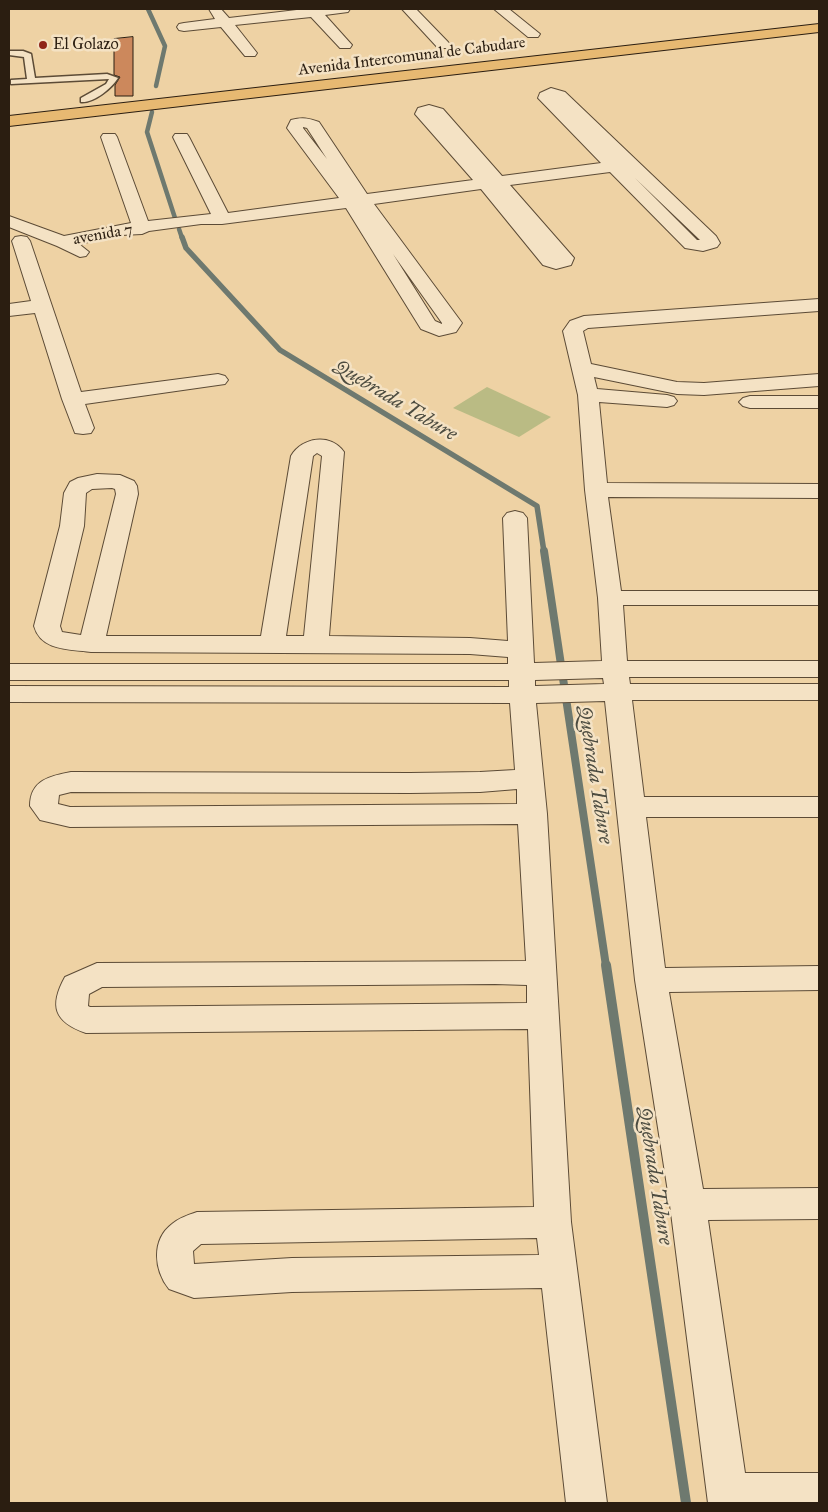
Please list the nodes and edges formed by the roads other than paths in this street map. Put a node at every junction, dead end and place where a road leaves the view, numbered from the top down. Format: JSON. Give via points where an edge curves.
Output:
{"nodes":[{"id":1,"x":214,"y":9,"type":"edge"},
{"id":2,"x":343,"y":9,"type":"edge"},
{"id":3,"x":409,"y":9,"type":"edge"},
{"id":4,"x":500,"y":9,"type":"edge"},
{"id":5,"x":313,"y":10,"type":"edge"},
{"id":6,"x":819,"y":17,"type":"edge"},
{"id":7,"x":223,"y":21,"type":"junction"},
{"id":8,"x":184,"y":27,"type":"dead end"},
{"id":9,"x":819,"y":28,"type":"edge"},
{"id":10,"x":533,"y":34,"type":"dead end"},
{"id":11,"x":345,"y":45,"type":"dead end"},
{"id":12,"x":443,"y":45,"type":"dead end"},
{"id":13,"x":9,"y":53,"type":"edge"},
{"id":14,"x":250,"y":53,"type":"dead end"},
{"id":15,"x":31,"y":81,"type":"junction"},
{"id":16,"x":14,"y":82,"type":"dead end"},
{"id":17,"x":84,"y":100,"type":"junction"},
{"id":18,"x":11,"y":111,"type":"edge"},
{"id":19,"x":64,"y":114,"type":"junction"},
{"id":20,"x":572,"y":115,"type":"dead end"},
{"id":21,"x":9,"y":128,"type":"edge"},
{"id":22,"x":445,"y":130,"type":"dead end"},
{"id":23,"x":109,"y":137,"type":"dead end"},
{"id":24,"x":181,"y":137,"type":"dead end"},
{"id":25,"x":618,"y":161,"type":"junction"},
{"id":26,"x":488,"y":179,"type":"junction"},
{"id":27,"x":354,"y":197,"type":"junction"},
{"id":28,"x":220,"y":215,"type":"junction"},
{"id":29,"x":9,"y":221,"type":"edge"},
{"id":30,"x":142,"y":229,"type":"junction"},
{"id":31,"x":21,"y":241,"type":"dead end"},
{"id":32,"x":63,"y":242,"type":"junction"},
{"id":33,"x":819,"y":305,"type":"edge"},
{"id":34,"x":41,"y":306,"type":"junction"},
{"id":35,"x":9,"y":310,"type":"edge"},
{"id":36,"x":581,"y":368,"type":"junction"},
{"id":37,"x":218,"y":380,"type":"dead end"},
{"id":38,"x":819,"y":380,"type":"edge"},
{"id":39,"x":588,"y":395,"type":"junction"},
{"id":40,"x":72,"y":399,"type":"junction"},
{"id":41,"x":819,"y":402,"type":"edge"},
{"id":42,"x":83,"y":428,"type":"dead end"},
{"id":43,"x":596,"y":490,"type":"junction"},
{"id":44,"x":819,"y":491,"type":"edge"},
{"id":45,"x":515,"y":518,"type":"dead end"},
{"id":46,"x":610,"y":598,"type":"junction"},
{"id":47,"x":819,"y":598,"type":"edge"},
{"id":48,"x":91,"y":644,"type":"junction"},
{"id":49,"x":272,"y":644,"type":"junction"},
{"id":50,"x":316,"y":644,"type":"junction"},
{"id":51,"x":819,"y":670,"type":"edge"},
{"id":52,"x":9,"y":672,"type":"edge"},
{"id":53,"x":522,"y":673,"type":"junction"},
{"id":54,"x":612,"y":681,"type":"junction"},
{"id":55,"x":819,"y":692,"type":"edge"},
{"id":56,"x":9,"y":694,"type":"edge"},
{"id":57,"x":530,"y":778,"type":"junction"},
{"id":58,"x":632,"y":807,"type":"junction"},
{"id":59,"x":819,"y":807,"type":"edge"},
{"id":60,"x":533,"y":814,"type":"junction"},
{"id":61,"x":542,"y":974,"type":"junction"},
{"id":62,"x":819,"y":978,"type":"edge"},
{"id":63,"x":651,"y":980,"type":"junction"},
{"id":64,"x":544,"y":1016,"type":"junction"},
{"id":65,"x":819,"y":1203,"type":"edge"},
{"id":66,"x":688,"y":1205,"type":"junction"},
{"id":67,"x":553,"y":1222,"type":"junction"},
{"id":68,"x":558,"y":1271,"type":"junction"},
{"id":69,"x":819,"y":1493,"type":"edge"},
{"id":70,"x":728,"y":1499,"type":"edge"},
{"id":71,"x":586,"y":1503,"type":"edge"}],
"edges":[{"from":1,"to":7,"type":"street"},
{"from":2,"to":5,"type":"street"},
{"from":3,"to":12,"type":"street"},
{"from":4,"to":10,"type":"street"},
{"from":5,"to":7,"type":"street"},
{"from":5,"to":11,"type":"street"},
{"from":6,"to":17,"type":"highway","name":"Avenida Intercomunal de Cabudare"},
{"from":7,"to":8,"type":"street"},
{"from":7,"to":14,"type":"street"},
{"from":9,"to":19,"type":"highway","name":"Avenida Intercomunal de Cabudare"},
{"from":13,"to":15,"type":"lane","via":[[28,56]]},
{"from":15,"to":16,"type":"lane"},
{"from":15,"to":17,"type":"lane","via":[[114,78],[109,86]]},
{"from":17,"to":18,"type":"highway","name":"Avenida Intercomunal de Cabudare"},
{"from":18,"to":19,"type":"highway","name":"Avenida Intercomunal de Cabudare"},
{"from":19,"to":21,"type":"highway"},
{"from":20,"to":25,"type":"street"},
{"from":22,"to":26,"type":"street"},
{"from":23,"to":30,"type":"street"},
{"from":24,"to":28,"type":"street"},
{"from":25,"to":25,"type":"street","via":[[691,244],[702,246],[711,243]]},
{"from":25,"to":26,"type":"street"},
{"from":26,"to":26,"type":"street","via":[[550,261],[564,261],[565,258]]},
{"from":26,"to":27,"type":"street"},
{"from":27,"to":27,"type":"street","via":[[428,326],[439,330],[449,328],[452,323]]},
{"from":27,"to":28,"type":"street"},
{"from":28,"to":30,"type":"street"},
{"from":29,"to":32,"type":"street","name":"avenida 7"},
{"from":30,"to":32,"type":"street","name":"avenida 7"},
{"from":30,"to":32,"type":"street","name":"avenida 7","via":[[134,240],[102,253],[84,254]]},
{"from":31,"to":34,"type":"street"},
{"from":33,"to":36,"type":"street","via":[[584,322],[576,325],[573,331]]},
{"from":34,"to":35,"type":"street"},
{"from":34,"to":40,"type":"street"},
{"from":36,"to":38,"type":"street","via":[[704,389]]},
{"from":36,"to":39,"type":"street"},
{"from":37,"to":40,"type":"street"},
{"from":39,"to":41,"type":"street","via":[[678,402]]},
{"from":39,"to":43,"type":"street"},
{"from":40,"to":42,"type":"street"},
{"from":43,"to":44,"type":"street"},
{"from":43,"to":46,"type":"street"},
{"from":45,"to":53,"type":"street"},
{"from":46,"to":47,"type":"street"},
{"from":46,"to":54,"type":"street"},
{"from":48,"to":48,"type":"street","via":[[55,639],[47,626],[72,526],[78,487],[86,483],[120,482],[126,486],[127,494]]},
{"from":48,"to":49,"type":"street"},
{"from":49,"to":50,"type":"street"},
{"from":49,"to":50,"type":"street","via":[[302,456],[307,448],[318,446],[329,448],[333,456]]},
{"from":50,"to":53,"type":"street","via":[[470,646]]},
{"from":51,"to":54,"type":"street"},
{"from":52,"to":53,"type":"street"},
{"from":53,"to":54,"type":"street","via":[[558,683]]},
{"from":53,"to":56,"type":"street"},
{"from":53,"to":57,"type":"street"},
{"from":54,"to":55,"type":"street"},
{"from":54,"to":58,"type":"street"},
{"from":57,"to":60,"type":"street"},
{"from":57,"to":60,"type":"street","via":[[436,783],[71,782],[49,787],[43,798],[44,806],[50,812],[70,817]]},
{"from":58,"to":59,"type":"street"},
{"from":58,"to":63,"type":"street"},
{"from":60,"to":61,"type":"street"},
{"from":61,"to":64,"type":"street"},
{"from":61,"to":64,"type":"street","via":[[97,975],[76,986],[71,1008],[77,1017],[86,1020]]},
{"from":62,"to":63,"type":"street"},
{"from":63,"to":66,"type":"street"},
{"from":64,"to":67,"type":"street"},
{"from":65,"to":66,"type":"street"},
{"from":66,"to":70,"type":"street"},
{"from":67,"to":68,"type":"street"},
{"from":67,"to":68,"type":"street","via":[[197,1228],[177,1241],[174,1253],[176,1267],[182,1277],[194,1281],[292,1275]]},
{"from":68,"to":71,"type":"street"},
{"from":69,"to":70,"type":"street"}]}
